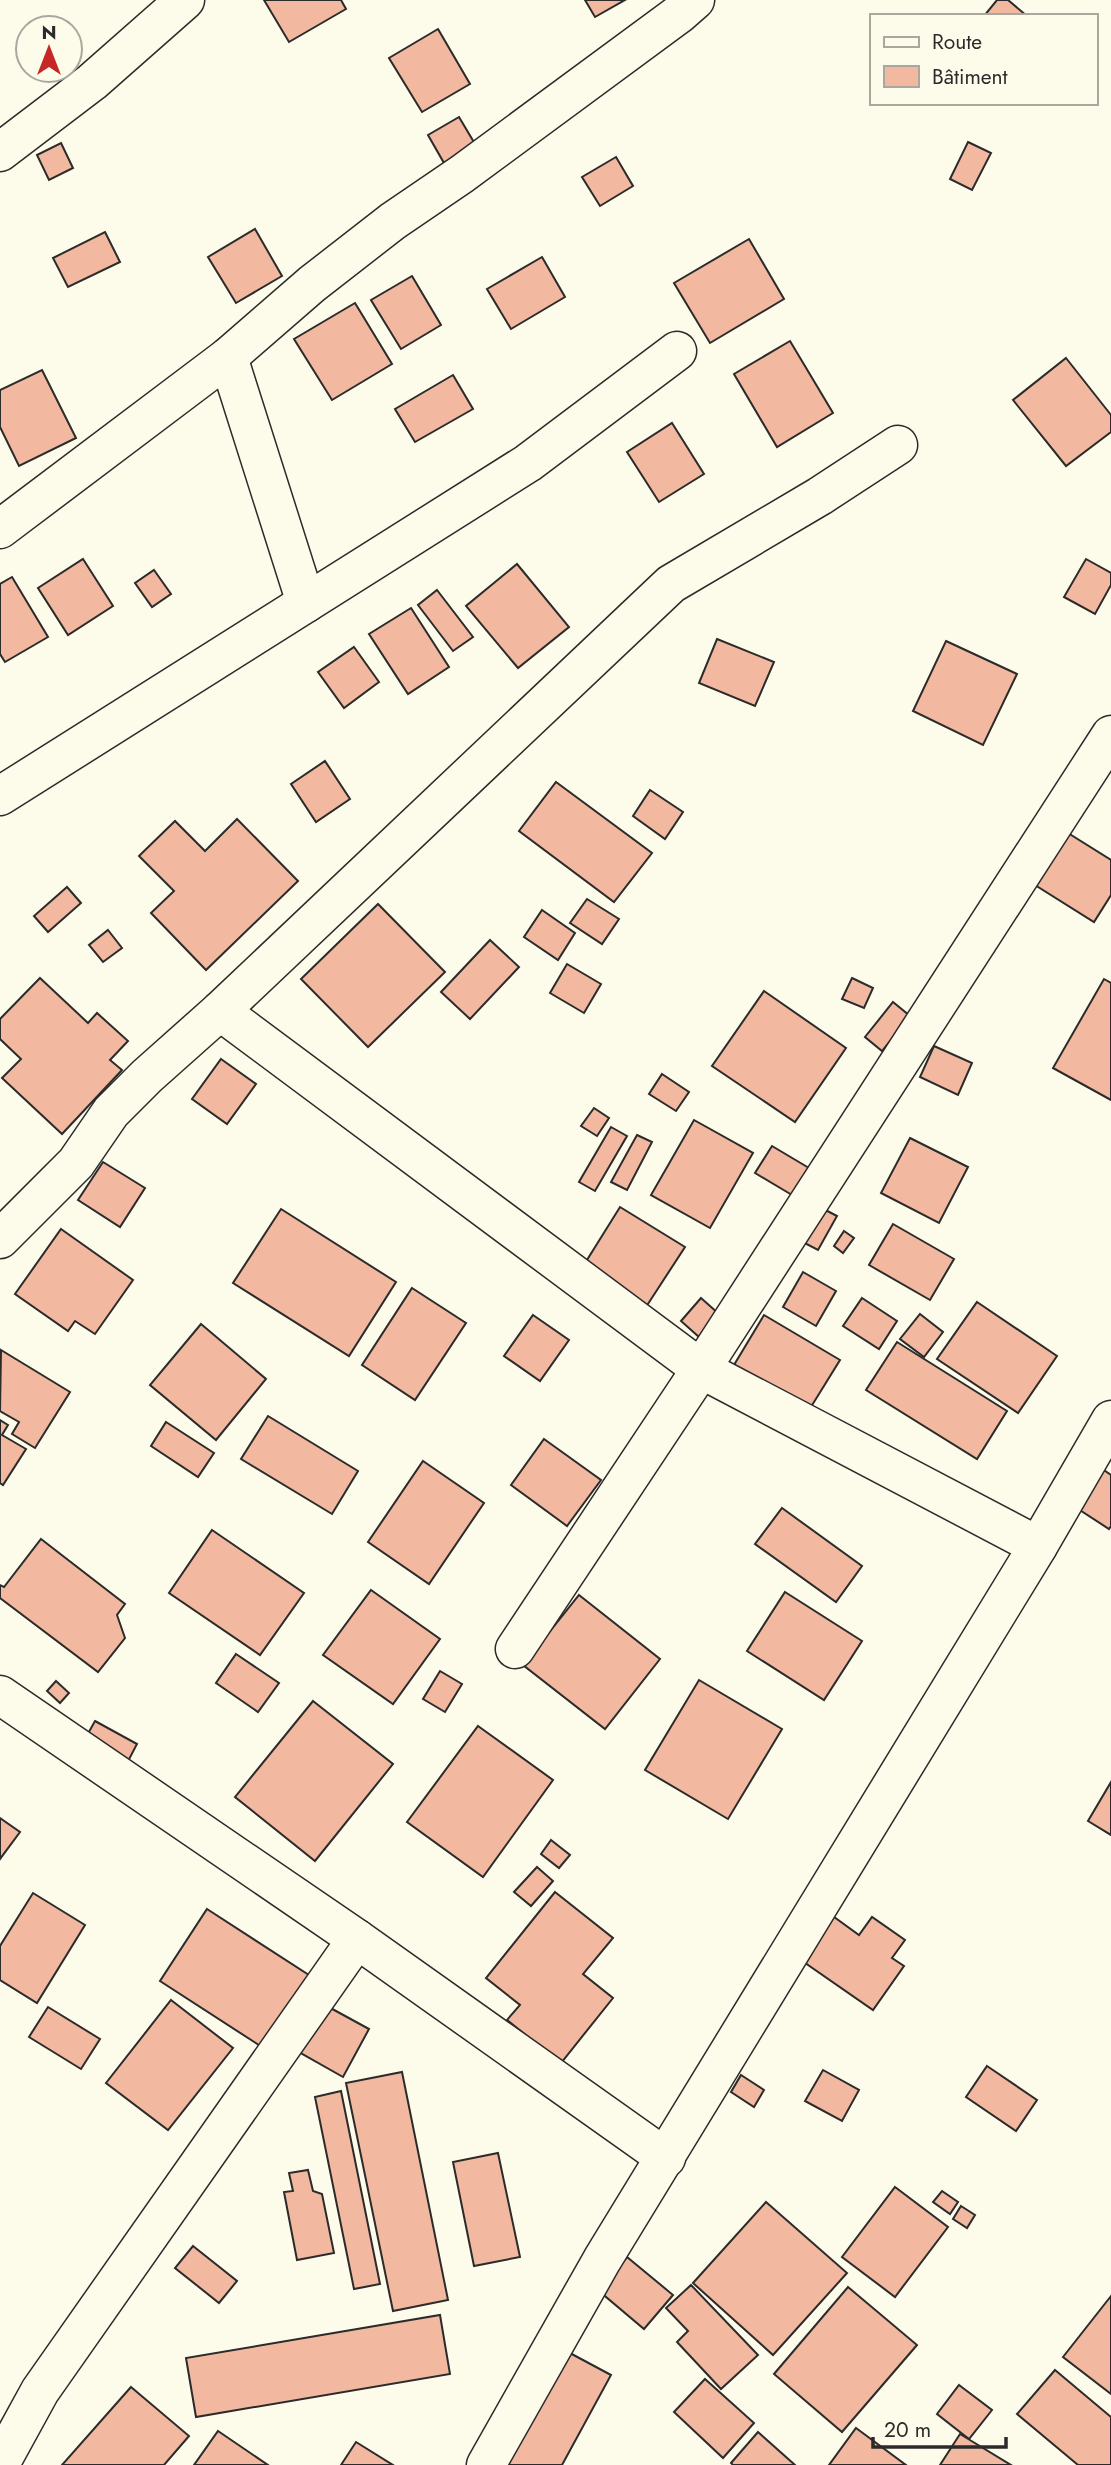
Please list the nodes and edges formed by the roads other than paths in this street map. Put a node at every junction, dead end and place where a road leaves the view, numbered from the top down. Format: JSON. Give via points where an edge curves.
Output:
{"nodes":[{"id":1,"x":185,"y":0,"type":"edge"},
{"id":2,"x":695,"y":0,"type":"edge"},
{"id":3,"x":0,"y":152,"type":"edge"},
{"id":4,"x":677,"y":351,"type":"dead end"},
{"id":5,"x":228,"y":357,"type":"junction"},
{"id":6,"x":898,"y":445,"type":"dead end"},
{"id":7,"x":0,"y":529,"type":"edge"},
{"id":8,"x":306,"y":603,"type":"junction"},
{"id":9,"x":1111,"y":735,"type":"edge"},
{"id":10,"x":0,"y":796,"type":"edge"},
{"id":11,"x":220,"y":1011,"type":"junction"},
{"id":12,"x":0,"y":1239,"type":"edge"},
{"id":13,"x":701,"y":1369,"type":"junction"},
{"id":14,"x":1111,"y":1420,"type":"edge"},
{"id":15,"x":1038,"y":1546,"type":"junction"},
{"id":16,"x":515,"y":1649,"type":"dead end"},
{"id":17,"x":0,"y":1695,"type":"edge"},
{"id":18,"x":357,"y":1939,"type":"junction"},
{"id":19,"x":666,"y":2158,"type":"junction"},
{"id":20,"x":0,"y":2465,"type":"edge"},
{"id":21,"x":486,"y":2465,"type":"edge"}],
"edges":[{"from":1,"to":3,"type":"street","via":[[92,82]]},
{"from":2,"to":5,"type":"street","via":[[393,221]]},
{"from":4,"to":8,"type":"street","via":[[528,463]]},
{"from":5,"to":7,"type":"street"},
{"from":5,"to":8,"type":"street"},
{"from":6,"to":11,"type":"street","via":[[671,584]]},
{"from":8,"to":10,"type":"street"},
{"from":9,"to":13,"type":"street"},
{"from":11,"to":12,"type":"street","via":[[111,1112],[76,1163]]},
{"from":11,"to":13,"type":"street"},
{"from":13,"to":15,"type":"street"},
{"from":13,"to":16,"type":"street"},
{"from":14,"to":15,"type":"street"},
{"from":15,"to":19,"type":"street"},
{"from":17,"to":18,"type":"street"},
{"from":18,"to":19,"type":"street"},
{"from":18,"to":20,"type":"street","via":[[40,2391]]},
{"from":19,"to":21,"type":"street","via":[[602,2260]]}]}
